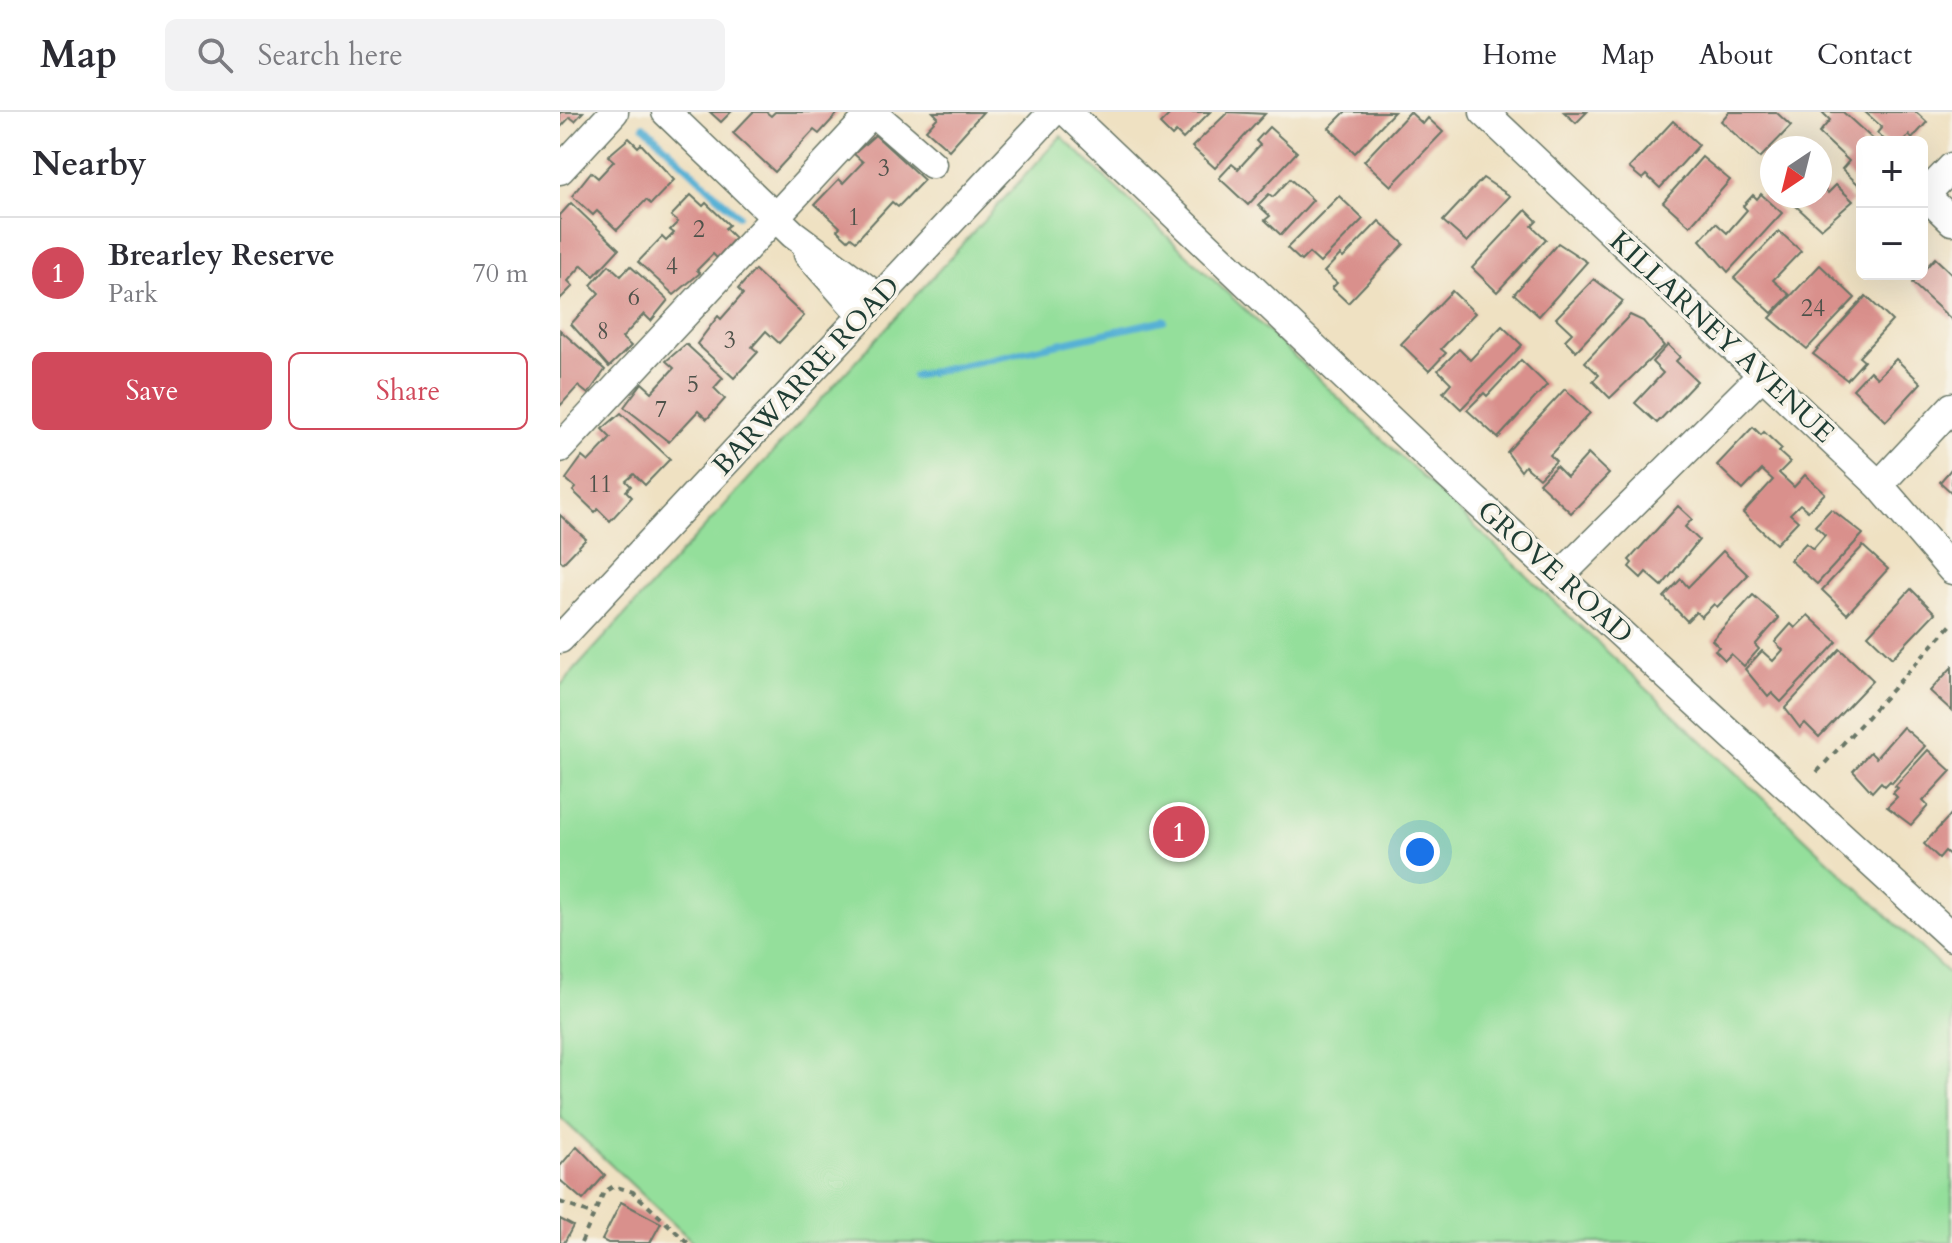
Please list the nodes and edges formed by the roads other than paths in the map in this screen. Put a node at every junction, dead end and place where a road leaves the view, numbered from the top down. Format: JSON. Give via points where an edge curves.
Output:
{"nodes":[{"id":1,"x":614,"y":112,"type":"edge"},
{"id":2,"x":666,"y":112,"type":"edge"},
{"id":3,"x":872,"y":112,"type":"edge"},
{"id":4,"x":1484,"y":112,"type":"edge"},
{"id":5,"x":1054,"y":114,"type":"edge"},
{"id":6,"x":932,"y":164,"type":"dead end"},
{"id":7,"x":1952,"y":167,"type":"edge"},
{"id":8,"x":560,"y":170,"type":"edge"},
{"id":9,"x":1928,"y":193,"type":"edge"},
{"id":10,"x":1928,"y":200,"type":"edge"},
{"id":11,"x":1952,"y":221,"type":"edge"},
{"id":12,"x":785,"y":225,"type":"junction"},
{"id":13,"x":870,"y":307,"type":"junction"},
{"id":14,"x":1763,"y":374,"type":"junction"},
{"id":15,"x":1952,"y":407,"type":"edge"},
{"id":16,"x":560,"y":448,"type":"edge"},
{"id":17,"x":1879,"y":485,"type":"junction"},
{"id":18,"x":1952,"y":570,"type":"edge"},
{"id":19,"x":1560,"y":576,"type":"junction"},
{"id":20,"x":560,"y":639,"type":"edge"},
{"id":21,"x":1952,"y":937,"type":"edge"}],
"edges":[{"from":1,"to":8,"type":"street"},
{"from":2,"to":12,"type":"street"},
{"from":3,"to":6,"type":"street"},
{"from":3,"to":12,"type":"street"},
{"from":4,"to":14,"type":"street","name":"KILLARNEY AVENUE"},
{"from":5,"to":13,"type":"street","name":"BARWARRE ROAD"},
{"from":5,"to":19,"type":"street","name":"GROVE ROAD","via":[[1075,145],[1163,202]]},
{"from":7,"to":9,"type":"street"},
{"from":10,"to":11,"type":"street"},
{"from":12,"to":13,"type":"street"},
{"from":12,"to":16,"type":"street"},
{"from":13,"to":20,"type":"street","name":"BARWARRE ROAD"},
{"from":14,"to":17,"type":"street","name":"KILLARNEY AVENUE"},
{"from":14,"to":19,"type":"street"},
{"from":15,"to":17,"type":"street"},
{"from":17,"to":18,"type":"street","name":"KILLARNEY AVENUE"},
{"from":19,"to":21,"type":"street","name":"GROVE ROAD"}]}
